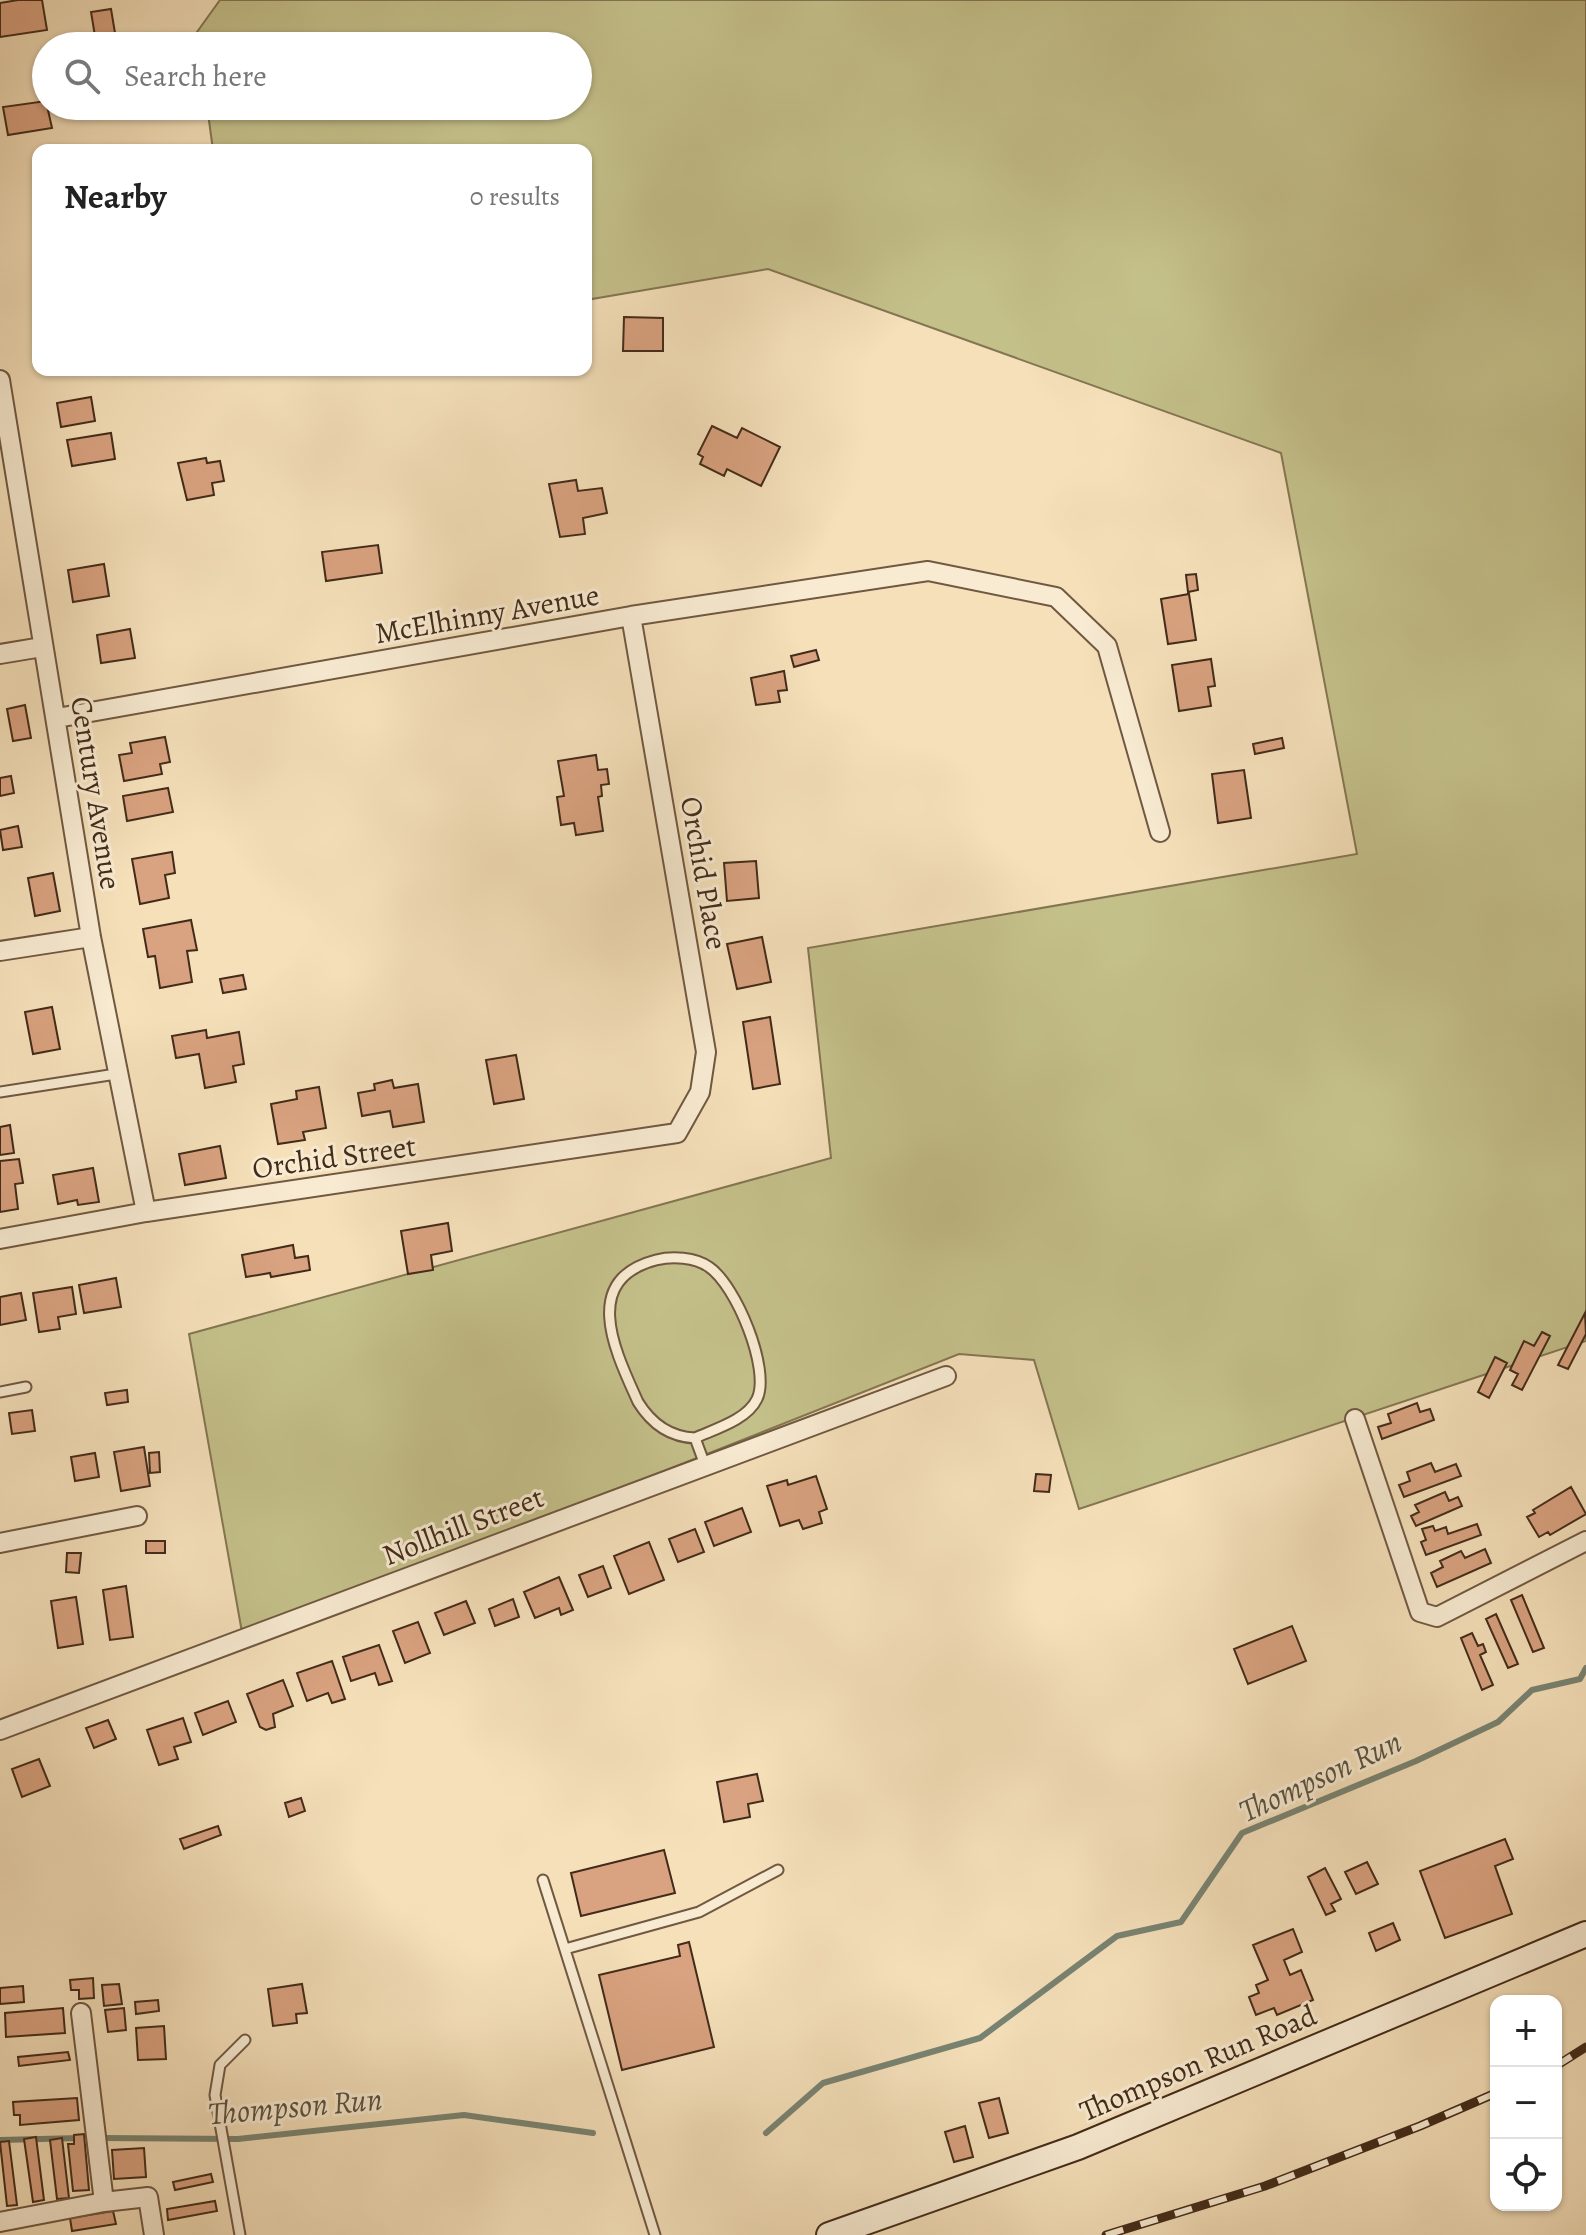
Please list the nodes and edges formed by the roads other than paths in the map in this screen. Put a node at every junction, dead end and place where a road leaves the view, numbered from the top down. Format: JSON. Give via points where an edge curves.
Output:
{"nodes":[{"id":1,"x":0,"y":380,"type":"edge"},
{"id":2,"x":631,"y":616,"type":"junction"},
{"id":3,"x":42,"y":647,"type":"junction"},
{"id":4,"x":0,"y":654,"type":"edge"},
{"id":5,"x":57,"y":718,"type":"junction"},
{"id":6,"x":1160,"y":832,"type":"dead end"},
{"id":7,"x":91,"y":937,"type":"junction"},
{"id":8,"x":0,"y":951,"type":"edge"},
{"id":9,"x":116,"y":1074,"type":"junction"},
{"id":10,"x":0,"y":1092,"type":"edge"},
{"id":11,"x":677,"y":1133,"type":"joint"},
{"id":12,"x":146,"y":1212,"type":"junction"},
{"id":13,"x":0,"y":1239,"type":"edge"},
{"id":14,"x":946,"y":1376,"type":"dead end"},
{"id":15,"x":26,"y":1387,"type":"dead end"},
{"id":16,"x":0,"y":1392,"type":"edge"},
{"id":17,"x":1355,"y":1419,"type":"dead end"},
{"id":18,"x":695,"y":1438,"type":"junction"},
{"id":19,"x":705,"y":1465,"type":"junction"},
{"id":20,"x":137,"y":1516,"type":"dead end"},
{"id":21,"x":1586,"y":1541,"type":"edge"},
{"id":22,"x":0,"y":1543,"type":"edge"},
{"id":23,"x":0,"y":1730,"type":"edge"},
{"id":24,"x":778,"y":1870,"type":"dead end"},
{"id":25,"x":543,"y":1880,"type":"dead end"},
{"id":26,"x":1586,"y":1934,"type":"edge"},
{"id":27,"x":565,"y":1949,"type":"junction"},
{"id":28,"x":81,"y":2013,"type":"dead end"},
{"id":29,"x":245,"y":2040,"type":"dead end"},
{"id":30,"x":104,"y":2202,"type":"junction"},
{"id":31,"x":0,"y":2223,"type":"edge"},
{"id":32,"x":1,"y":2235,"type":"edge"},
{"id":33,"x":154,"y":2235,"type":"edge"},
{"id":34,"x":240,"y":2235,"type":"edge"},
{"id":35,"x":655,"y":2235,"type":"edge"},
{"id":36,"x":829,"y":2235,"type":"edge"}],
"edges":[{"from":1,"to":3,"type":"street","name":"Century Avenue"},
{"from":2,"to":5,"type":"street","name":"McElhinny Avenue"},
{"from":2,"to":6,"type":"street","name":"McElhinny Avenue","via":[[928,571],[1056,597],[1107,646]]},
{"from":2,"to":11,"type":"street","name":"Orchid Place","via":[[706,1052],[700,1092]]},
{"from":3,"to":4,"type":"street"},
{"from":3,"to":5,"type":"street","name":"Century Avenue"},
{"from":5,"to":7,"type":"street","name":"Century Avenue"},
{"from":7,"to":8,"type":"street"},
{"from":7,"to":9,"type":"street","name":"Century Avenue"},
{"from":9,"to":10,"type":"lane"},
{"from":9,"to":12,"type":"street","name":"Century Avenue"},
{"from":11,"to":12,"type":"street","name":"Orchid Street"},
{"from":12,"to":13,"type":"street","name":"Orchid Street"},
{"from":14,"to":19,"type":"street","name":"Nollhill Street"},
{"from":15,"to":16,"type":"lane"},
{"from":17,"to":21,"type":"street","via":[[1420,1612],[1437,1617]]},
{"from":18,"to":18,"type":"lane","via":[[671,1432],[645,1413],[608,1318],[617,1283],[659,1259],[701,1263],[726,1283],[760,1366],[760,1389],[749,1410]]},
{"from":18,"to":19,"type":"lane"},
{"from":19,"to":23,"type":"street","name":"Nollhill Street"},
{"from":20,"to":22,"type":"street"},
{"from":24,"to":27,"type":"lane","via":[[699,1912]]},
{"from":25,"to":27,"type":"lane"},
{"from":26,"to":36,"type":"street","name":"Thompson Run Road","via":[[1078,2147]]},
{"from":27,"to":35,"type":"lane"},
{"from":28,"to":30,"type":"street"},
{"from":29,"to":34,"type":"lane","via":[[220,2065],[215,2095]]},
{"from":30,"to":31,"type":"street"},
{"from":30,"to":33,"type":"street","via":[[148,2197]]},
{"from":31,"to":32,"type":"street"}]}
